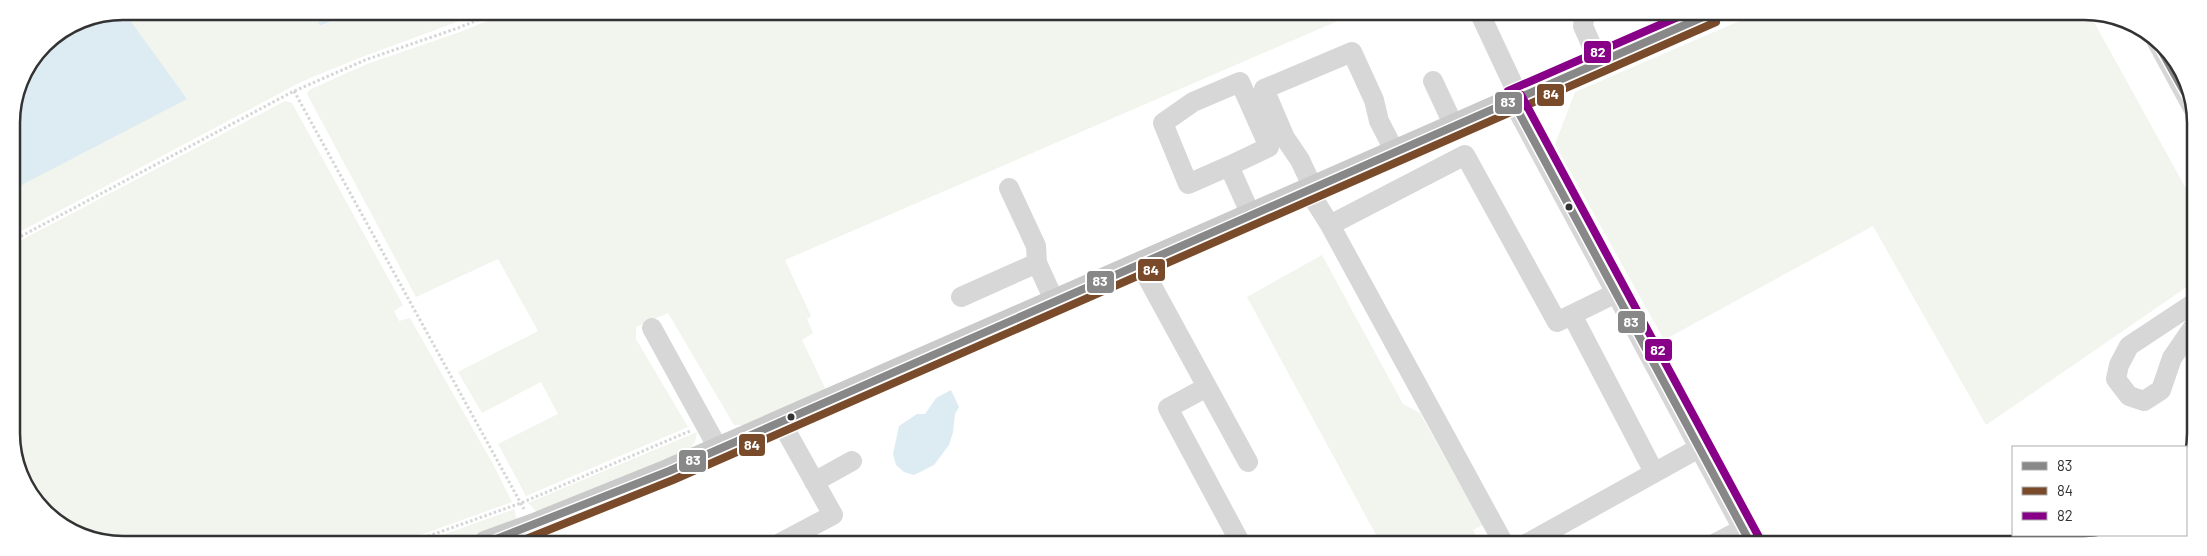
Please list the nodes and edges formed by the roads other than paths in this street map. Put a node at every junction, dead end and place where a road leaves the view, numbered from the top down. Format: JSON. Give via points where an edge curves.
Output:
{"nodes":[{"id":1,"x":1484,"y":20,"type":"edge"},
{"id":2,"x":1584,"y":20,"type":"edge"},
{"id":3,"x":1677,"y":20,"type":"edge"},
{"id":4,"x":1599,"y":62,"type":"junction"},
{"id":5,"x":1433,"y":81,"type":"dead end"},
{"id":6,"x":1515,"y":98,"type":"junction"},
{"id":7,"x":1454,"y":126,"type":"junction"},
{"id":8,"x":1394,"y":152,"type":"junction"},
{"id":9,"x":1229,"y":166,"type":"junction"},
{"id":10,"x":1009,"y":188,"type":"dead end"},
{"id":11,"x":1310,"y":189,"type":"junction"},
{"id":12,"x":1251,"y":215,"type":"junction"},
{"id":13,"x":1330,"y":225,"type":"junction"},
{"id":14,"x":1037,"y":263,"type":"junction"},
{"id":15,"x":1140,"y":264,"type":"junction"},
{"id":16,"x":1616,"y":293,"type":"junction"},
{"id":17,"x":961,"y":297,"type":"dead end"},
{"id":18,"x":1055,"y":302,"type":"junction"},
{"id":19,"x":2187,"y":308,"type":"edge"},
{"id":20,"x":1572,"y":315,"type":"junction"},
{"id":21,"x":652,"y":328,"type":"dead end"},
{"id":22,"x":2187,"y":336,"type":"edge"},
{"id":23,"x":1207,"y":387,"type":"junction"},
{"id":24,"x":781,"y":422,"type":"junction"},
{"id":25,"x":1699,"y":448,"type":"junction"},
{"id":26,"x":718,"y":450,"type":"junction"},
{"id":27,"x":852,"y":461,"type":"dead end"},
{"id":28,"x":1248,"y":462,"type":"dead end"},
{"id":29,"x":1654,"y":472,"type":"junction"},
{"id":30,"x":814,"y":482,"type":"junction"},
{"id":31,"x":536,"y":535,"type":"edge"},
{"id":32,"x":793,"y":536,"type":"edge"},
{"id":33,"x":1236,"y":536,"type":"edge"},
{"id":34,"x":1500,"y":536,"type":"edge"},
{"id":35,"x":1540,"y":536,"type":"edge"},
{"id":36,"x":1747,"y":536,"type":"edge"}],
"edges":[{"from":1,"to":6,"type":"street"},
{"from":2,"to":4,"type":"street"},
{"from":3,"to":4,"type":"main road"},
{"from":4,"to":6,"type":"main road"},
{"from":5,"to":7,"type":"street"},
{"from":6,"to":7,"type":"main road"},
{"from":6,"to":16,"type":"street"},
{"from":7,"to":8,"type":"main road"},
{"from":8,"to":11,"type":"main road"},
{"from":8,"to":11,"type":"street","via":[[1352,52],[1264,90],[1285,138],[1300,160]]},
{"from":9,"to":9,"type":"street","via":[[1188,184],[1163,123],[1193,102],[1240,82],[1269,147]]},
{"from":9,"to":12,"type":"street"},
{"from":10,"to":14,"type":"street","via":[[1036,246]]},
{"from":11,"to":12,"type":"main road"},
{"from":11,"to":13,"type":"street"},
{"from":12,"to":15,"type":"main road"},
{"from":13,"to":20,"type":"street","via":[[1466,155],[1557,322]]},
{"from":13,"to":34,"type":"street"},
{"from":14,"to":17,"type":"street"},
{"from":14,"to":18,"type":"street"},
{"from":15,"to":18,"type":"main road"},
{"from":15,"to":23,"type":"street"},
{"from":16,"to":20,"type":"street"},
{"from":16,"to":25,"type":"street"},
{"from":18,"to":24,"type":"main road"},
{"from":19,"to":22,"type":"street","via":[[2129,346],[2116,379],[2129,396],[2144,400],[2161,390],[2172,358]]},
{"from":20,"to":29,"type":"street"},
{"from":21,"to":26,"type":"street"},
{"from":23,"to":28,"type":"street"},
{"from":23,"to":33,"type":"street","via":[[1168,408]]},
{"from":24,"to":26,"type":"main road"},
{"from":24,"to":30,"type":"street"},
{"from":25,"to":29,"type":"street"},
{"from":25,"to":36,"type":"street"},
{"from":26,"to":31,"type":"main road"},
{"from":27,"to":30,"type":"street"},
{"from":29,"to":35,"type":"street"},
{"from":30,"to":32,"type":"street","via":[[833,515]]}]}
